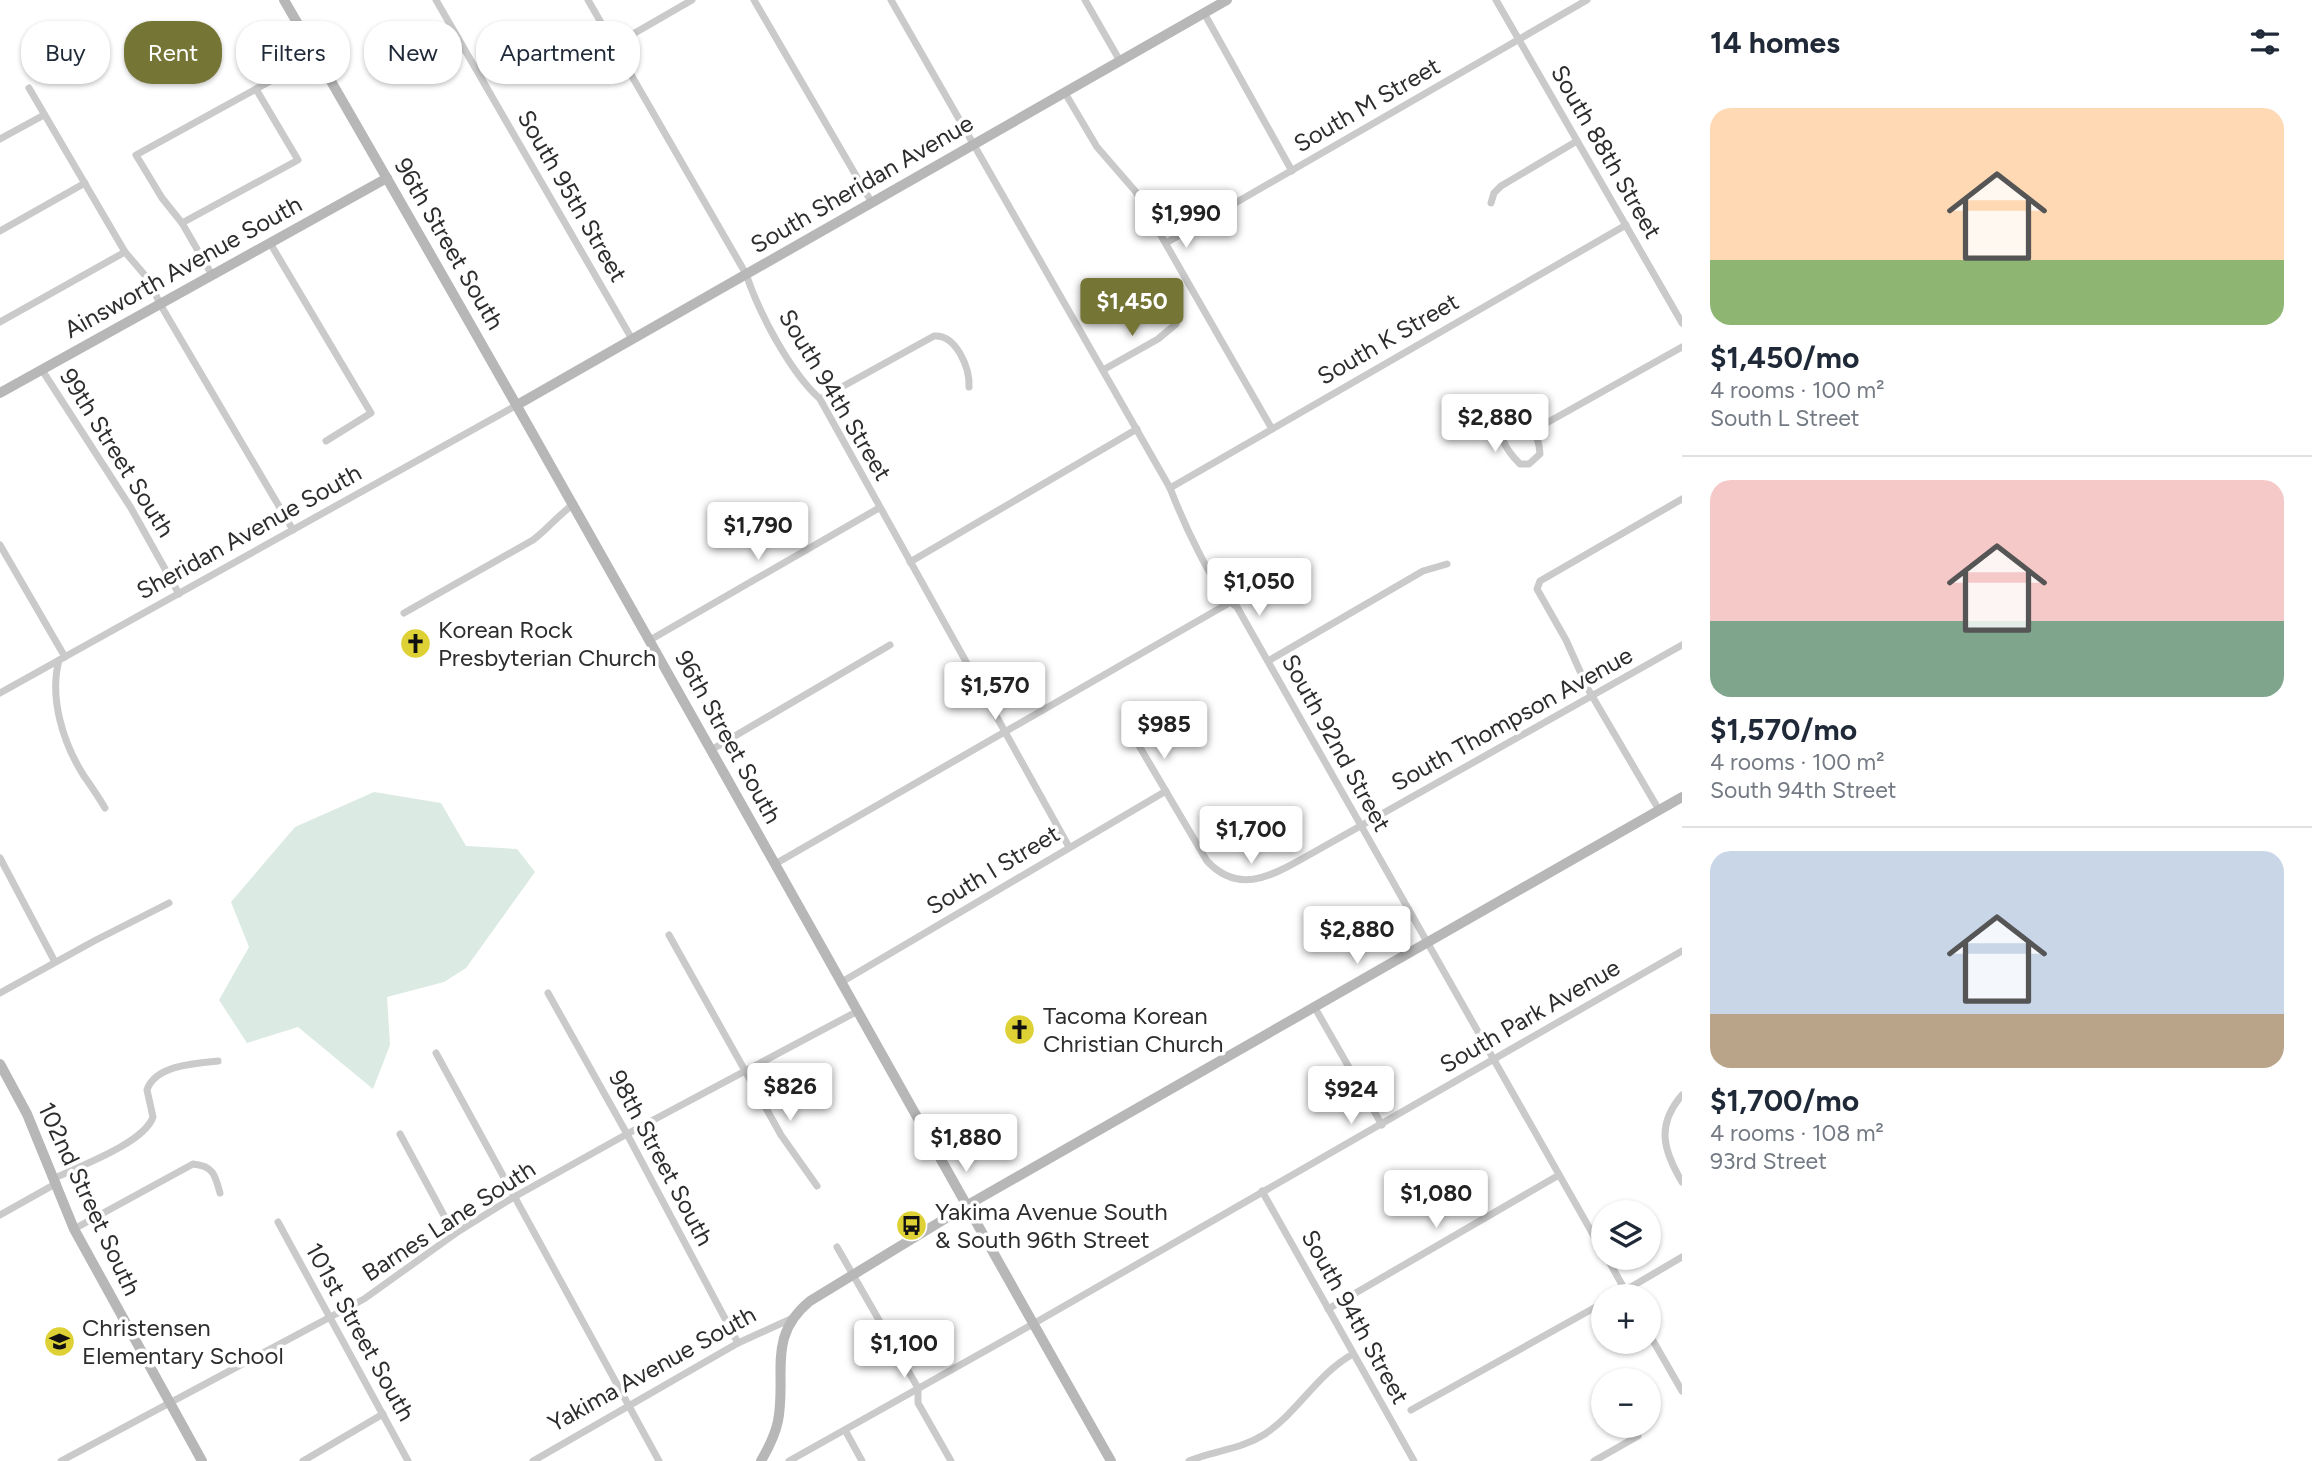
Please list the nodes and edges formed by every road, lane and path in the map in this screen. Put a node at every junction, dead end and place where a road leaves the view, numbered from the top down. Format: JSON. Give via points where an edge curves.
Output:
{"nodes":[{"id":1,"x":284,"y":0,"type":"edge"},
{"id":2,"x":436,"y":0,"type":"edge"},
{"id":3,"x":588,"y":0,"type":"edge"},
{"id":4,"x":692,"y":0,"type":"edge"},
{"id":5,"x":754,"y":0,"type":"edge"},
{"id":6,"x":891,"y":0,"type":"edge"},
{"id":7,"x":1085,"y":0,"type":"edge"},
{"id":8,"x":1227,"y":0,"type":"edge"},
{"id":9,"x":1496,"y":0,"type":"edge"},
{"id":10,"x":1587,"y":0,"type":"edge"},
{"id":11,"x":1204,"y":13,"type":"junction"},
{"id":12,"x":296,"y":21,"type":"edge"},
{"id":13,"x":600,"y":21,"type":"edge"},
{"id":14,"x":640,"y":30,"type":"edge"},
{"id":15,"x":1518,"y":39,"type":"junction"},
{"id":16,"x":1120,"y":61,"type":"junction"},
{"id":17,"x":265,"y":84,"type":"edge"},
{"id":18,"x":333,"y":84,"type":"edge"},
{"id":19,"x":636,"y":84,"type":"edge"},
{"id":20,"x":29,"y":88,"type":"dead end"},
{"id":21,"x":256,"y":89,"type":"junction"},
{"id":22,"x":1065,"y":93,"type":"junction"},
{"id":23,"x":44,"y":114,"type":"junction"},
{"id":24,"x":0,"y":139,"type":"edge"},
{"id":25,"x":1577,"y":141,"type":"junction"},
{"id":26,"x":975,"y":144,"type":"junction"},
{"id":27,"x":1292,"y":171,"type":"junction"},
{"id":28,"x":387,"y":178,"type":"junction"},
{"id":29,"x":85,"y":183,"type":"junction"},
{"id":30,"x":872,"y":203,"type":"junction"},
{"id":31,"x":1491,"y":203,"type":"dead end"},
{"id":32,"x":183,"y":223,"type":"junction"},
{"id":33,"x":1626,"y":225,"type":"junction"},
{"id":34,"x":0,"y":231,"type":"edge"},
{"id":35,"x":271,"y":243,"type":"junction"},
{"id":36,"x":1166,"y":243,"type":"junction"},
{"id":37,"x":125,"y":252,"type":"junction"},
{"id":38,"x":746,"y":274,"type":"junction"},
{"id":39,"x":212,"y":275,"type":"junction"},
{"id":40,"x":160,"y":304,"type":"junction"},
{"id":41,"x":0,"y":322,"type":"edge"},
{"id":42,"x":1682,"y":323,"type":"edge"},
{"id":43,"x":1176,"y":324,"type":"dead end"},
{"id":44,"x":632,"y":339,"type":"junction"},
{"id":45,"x":1682,"y":347,"type":"edge"},
{"id":46,"x":43,"y":370,"type":"junction"},
{"id":47,"x":1103,"y":370,"type":"junction"},
{"id":48,"x":969,"y":387,"type":"dead end"},
{"id":49,"x":0,"y":393,"type":"edge"},
{"id":50,"x":820,"y":400,"type":"junction"},
{"id":51,"x":517,"y":405,"type":"junction"},
{"id":52,"x":1137,"y":429,"type":"junction"},
{"id":53,"x":1272,"y":429,"type":"junction"},
{"id":54,"x":1534,"y":430,"type":"junction"},
{"id":55,"x":326,"y":441,"type":"dead end"},
{"id":56,"x":1170,"y":488,"type":"junction"},
{"id":57,"x":1682,"y":499,"type":"edge"},
{"id":58,"x":574,"y":504,"type":"junction"},
{"id":59,"x":879,"y":508,"type":"junction"},
{"id":60,"x":293,"y":530,"type":"junction"},
{"id":61,"x":0,"y":545,"type":"edge"},
{"id":62,"x":910,"y":562,"type":"junction"},
{"id":63,"x":1447,"y":564,"type":"dead end"},
{"id":64,"x":179,"y":594,"type":"junction"},
{"id":65,"x":1229,"y":603,"type":"junction"},
{"id":66,"x":404,"y":612,"type":"dead end"},
{"id":67,"x":650,"y":640,"type":"junction"},
{"id":68,"x":890,"y":645,"type":"dead end"},
{"id":69,"x":1682,"y":645,"type":"edge"},
{"id":70,"x":62,"y":659,"type":"junction"},
{"id":71,"x":1268,"y":661,"type":"junction"},
{"id":72,"x":0,"y":693,"type":"edge"},
{"id":73,"x":1593,"y":696,"type":"junction"},
{"id":74,"x":1005,"y":733,"type":"junction"},
{"id":75,"x":1138,"y":744,"type":"dead end"},
{"id":76,"x":711,"y":750,"type":"junction"},
{"id":77,"x":1166,"y":791,"type":"junction"},
{"id":78,"x":1682,"y":797,"type":"edge"},
{"id":79,"x":105,"y":808,"type":"dead end"},
{"id":80,"x":1659,"y":810,"type":"junction"},
{"id":81,"x":1361,"y":826,"type":"junction"},
{"id":82,"x":1069,"y":847,"type":"junction"},
{"id":83,"x":0,"y":858,"type":"edge"},
{"id":84,"x":775,"y":864,"type":"junction"},
{"id":85,"x":169,"y":903,"type":"dead end"},
{"id":86,"x":669,"y":935,"type":"dead end"},
{"id":87,"x":1427,"y":943,"type":"junction"},
{"id":88,"x":1682,"y":951,"type":"edge"},
{"id":89,"x":55,"y":962,"type":"junction"},
{"id":90,"x":841,"y":984,"type":"junction"},
{"id":91,"x":0,"y":993,"type":"edge"},
{"id":92,"x":548,"y":993,"type":"dead end"},
{"id":93,"x":1315,"y":1008,"type":"junction"},
{"id":94,"x":856,"y":1012,"type":"junction"},
{"id":95,"x":436,"y":1053,"type":"dead end"},
{"id":96,"x":1493,"y":1059,"type":"junction"},
{"id":97,"x":218,"y":1061,"type":"dead end"},
{"id":98,"x":0,"y":1064,"type":"edge"},
{"id":99,"x":745,"y":1071,"type":"junction"},
{"id":100,"x":1682,"y":1095,"type":"edge"},
{"id":101,"x":1381,"y":1125,"type":"junction"},
{"id":102,"x":400,"y":1134,"type":"dead end"},
{"id":103,"x":627,"y":1134,"type":"junction"},
{"id":104,"x":1559,"y":1175,"type":"junction"},
{"id":105,"x":56,"y":1180,"type":"junction"},
{"id":106,"x":1682,"y":1182,"type":"edge"},
{"id":107,"x":817,"y":1186,"type":"dead end"},
{"id":108,"x":1262,"y":1191,"type":"junction"},
{"id":109,"x":220,"y":1193,"type":"dead end"},
{"id":110,"x":514,"y":1197,"type":"junction"},
{"id":111,"x":966,"y":1206,"type":"junction"},
{"id":112,"x":0,"y":1215,"type":"edge"},
{"id":113,"x":278,"y":1222,"type":"dead end"},
{"id":114,"x":74,"y":1228,"type":"junction"},
{"id":115,"x":1591,"y":1231,"type":"edge"},
{"id":116,"x":454,"y":1234,"type":"junction"},
{"id":117,"x":837,"y":1247,"type":"dead end"},
{"id":118,"x":1682,"y":1257,"type":"edge"},
{"id":119,"x":852,"y":1274,"type":"junction"},
{"id":120,"x":1642,"y":1284,"type":"edge"},
{"id":121,"x":1328,"y":1309,"type":"junction"},
{"id":122,"x":1591,"y":1310,"type":"edge"},
{"id":123,"x":329,"y":1318,"type":"junction"},
{"id":124,"x":793,"y":1318,"type":"junction"},
{"id":125,"x":1033,"y":1324,"type":"junction"},
{"id":126,"x":738,"y":1343,"type":"junction"},
{"id":127,"x":1353,"y":1353,"type":"junction"},
{"id":128,"x":1661,"y":1354,"type":"edge"},
{"id":129,"x":918,"y":1388,"type":"junction"},
{"id":130,"x":1682,"y":1391,"type":"edge"},
{"id":131,"x":168,"y":1403,"type":"junction"},
{"id":132,"x":628,"y":1405,"type":"junction"},
{"id":133,"x":1411,"y":1410,"type":"dead end"},
{"id":134,"x":383,"y":1415,"type":"junction"},
{"id":135,"x":845,"y":1430,"type":"junction"},
{"id":136,"x":1634,"y":1438,"type":"edge"},
{"id":137,"x":61,"y":1461,"type":"edge"},
{"id":138,"x":202,"y":1461,"type":"edge"},
{"id":139,"x":303,"y":1461,"type":"edge"},
{"id":140,"x":408,"y":1461,"type":"edge"},
{"id":141,"x":533,"y":1461,"type":"edge"},
{"id":142,"x":659,"y":1461,"type":"edge"},
{"id":143,"x":761,"y":1461,"type":"edge"},
{"id":144,"x":789,"y":1461,"type":"edge"},
{"id":145,"x":862,"y":1461,"type":"edge"},
{"id":146,"x":951,"y":1461,"type":"edge"},
{"id":147,"x":1111,"y":1461,"type":"edge"},
{"id":148,"x":1189,"y":1461,"type":"edge"},
{"id":149,"x":1414,"y":1461,"type":"edge"},
{"id":150,"x":1594,"y":1461,"type":"edge"}],
"edges":[{"from":1,"to":12,"type":"main road","name":"96th Street South"},
{"from":2,"to":44,"type":"street","name":"South 95th Street"},
{"from":3,"to":13,"type":"street","name":"South 94th Street"},
{"from":4,"to":14,"type":"street"},
{"from":5,"to":30,"type":"street"},
{"from":6,"to":26,"type":"street","name":"South 92nd Street"},
{"from":7,"to":16,"type":"street"},
{"from":8,"to":11,"type":"main road","name":"South Sheridan Avenue"},
{"from":9,"to":15,"type":"street","name":"South 88th Street"},
{"from":10,"to":15,"type":"street","name":"South M Street"},
{"from":11,"to":16,"type":"main road","name":"South Sheridan Avenue"},
{"from":11,"to":27,"type":"street"},
{"from":15,"to":25,"type":"street","name":"South 88th Street"},
{"from":15,"to":27,"type":"street","name":"South M Street"},
{"from":16,"to":22,"type":"main road","name":"South Sheridan Avenue"},
{"from":17,"to":21,"type":"street"},
{"from":18,"to":28,"type":"main road","name":"96th Street South"},
{"from":19,"to":38,"type":"street","name":"South 94th Street"},
{"from":20,"to":23,"type":"street"},
{"from":21,"to":32,"type":"street","via":[[298,159]]},
{"from":21,"to":32,"type":"street","via":[[136,155]]},
{"from":22,"to":26,"type":"main road","name":"South Sheridan Avenue"},
{"from":22,"to":36,"type":"street","via":[[1097,147],[1136,192]]},
{"from":23,"to":24,"type":"street"},
{"from":23,"to":29,"type":"street"},
{"from":25,"to":31,"type":"street","via":[[1501,186]]},
{"from":25,"to":33,"type":"street","name":"South 88th Street"},
{"from":26,"to":30,"type":"main road","name":"South Sheridan Avenue"},
{"from":26,"to":47,"type":"street","name":"South 92nd Street"},
{"from":27,"to":36,"type":"street","name":"South M Street"},
{"from":28,"to":35,"type":"main road","name":"Ainsworth Avenue South"},
{"from":28,"to":51,"type":"main road","name":"96th Street South"},
{"from":29,"to":34,"type":"street"},
{"from":29,"to":37,"type":"street"},
{"from":30,"to":38,"type":"main road","name":"South Sheridan Avenue"},
{"from":32,"to":39,"type":"street"},
{"from":33,"to":42,"type":"street","name":"South 88th Street"},
{"from":33,"to":53,"type":"street","name":"South K Street"},
{"from":35,"to":39,"type":"main road","name":"Ainsworth Avenue South"},
{"from":35,"to":55,"type":"street","via":[[371,414]]},
{"from":36,"to":53,"type":"street"},
{"from":37,"to":40,"type":"street","via":[[149,280]]},
{"from":37,"to":41,"type":"street"},
{"from":38,"to":44,"type":"main road","name":"South Sheridan Avenue"},
{"from":38,"to":50,"type":"street","name":"South 94th Street","via":[[788,359]]},
{"from":39,"to":40,"type":"main road","name":"Ainsworth Avenue South"},
{"from":40,"to":46,"type":"main road","name":"Ainsworth Avenue South"},
{"from":40,"to":60,"type":"street"},
{"from":43,"to":47,"type":"street"},
{"from":44,"to":51,"type":"main road","name":"South Sheridan Avenue"},
{"from":45,"to":54,"type":"street"},
{"from":46,"to":49,"type":"main road","name":"Ainsworth Avenue South"},
{"from":46,"to":64,"type":"street","name":"99th Street South","via":[[131,508]]},
{"from":47,"to":52,"type":"street","name":"South 92nd Street"},
{"from":48,"to":50,"type":"street","via":[[964,364],[952,342],[941,335]]},
{"from":50,"to":59,"type":"street","name":"South 94th Street"},
{"from":51,"to":58,"type":"main road","name":"96th Street South"},
{"from":51,"to":60,"type":"street","name":"Sheridan Avenue South"},
{"from":52,"to":56,"type":"street","name":"South 92nd Street"},
{"from":52,"to":62,"type":"street"},
{"from":53,"to":56,"type":"street","name":"South K Street"},
{"from":54,"to":54,"type":"street","via":[[1521,416],[1511,414],[1503,420],[1504,442],[1520,464],[1529,464],[1540,454]]},
{"from":56,"to":65,"type":"street","name":"South 92nd Street"},
{"from":57,"to":73,"type":"street","via":[[1540,581],[1537,589]]},
{"from":58,"to":66,"type":"street","via":[[533,540]]},
{"from":58,"to":67,"type":"main road","name":"96th Street South"},
{"from":59,"to":62,"type":"street","name":"South 94th Street"},
{"from":59,"to":67,"type":"street"},
{"from":60,"to":64,"type":"street","name":"Sheridan Avenue South"},
{"from":61,"to":70,"type":"street"},
{"from":62,"to":74,"type":"street","name":"South 94th Street"},
{"from":63,"to":71,"type":"street","via":[[1423,571]]},
{"from":64,"to":70,"type":"street","name":"Sheridan Avenue South"},
{"from":65,"to":71,"type":"street","name":"South 92nd Street","via":[[1237,607]]},
{"from":65,"to":74,"type":"street"},
{"from":67,"to":76,"type":"main road","name":"96th Street South"},
{"from":68,"to":76,"type":"street"},
{"from":69,"to":73,"type":"street","name":"South Thompson Avenue"},
{"from":70,"to":72,"type":"street","name":"Sheridan Avenue South"},
{"from":70,"to":79,"type":"street","via":[[54,678],[63,732]]},
{"from":71,"to":81,"type":"street","name":"South 92nd Street"},
{"from":73,"to":80,"type":"street"},
{"from":73,"to":81,"type":"street","name":"South Thompson Avenue"},
{"from":74,"to":82,"type":"street","name":"South 94th Street"},
{"from":74,"to":84,"type":"street"},
{"from":75,"to":77,"type":"street","name":"South Thompson Avenue"},
{"from":76,"to":84,"type":"main road","name":"96th Street South"},
{"from":77,"to":81,"type":"street","name":"South Thompson Avenue","via":[[1206,861],[1224,874],[1245,880],[1275,874]]},
{"from":77,"to":82,"type":"street","name":"South I Street"},
{"from":78,"to":80,"type":"main road","name":"Yakima Avenue South"},
{"from":80,"to":87,"type":"main road","name":"Yakima Avenue South"},
{"from":81,"to":87,"type":"street","name":"South 92nd Street"},
{"from":82,"to":90,"type":"street","name":"South I Street"},
{"from":83,"to":89,"type":"street"},
{"from":84,"to":90,"type":"main road","name":"96th Street South"},
{"from":85,"to":89,"type":"street"},
{"from":86,"to":99,"type":"street"},
{"from":87,"to":93,"type":"main road","name":"Yakima Avenue South"},
{"from":87,"to":96,"type":"street","name":"South 92nd Street"},
{"from":88,"to":96,"type":"street","name":"South Park Avenue"},
{"from":89,"to":91,"type":"street"},
{"from":90,"to":94,"type":"main road","name":"96th Street South"},
{"from":92,"to":103,"type":"street","name":"98th Street South"},
{"from":93,"to":101,"type":"street"},
{"from":93,"to":111,"type":"main road","name":"Yakima Avenue South"},
{"from":94,"to":99,"type":"street","name":"Barnes Lane South"},
{"from":94,"to":111,"type":"main road","name":"96th Street South"},
{"from":95,"to":110,"type":"street"},
{"from":96,"to":101,"type":"street","name":"South Park Avenue"},
{"from":96,"to":104,"type":"street","name":"South 92nd Street"},
{"from":97,"to":105,"type":"street","via":[[184,1066],[154,1078],[147,1090],[153,1116],[147,1128]]},
{"from":98,"to":105,"type":"main road","name":"102nd Street South"},
{"from":99,"to":103,"type":"street","name":"Barnes Lane South"},
{"from":99,"to":107,"type":"street"},
{"from":100,"to":106,"type":"street","via":[[1670,1114],[1664,1138],[1670,1162]]},
{"from":101,"to":108,"type":"street","name":"South Park Avenue"},
{"from":102,"to":116,"type":"street"},
{"from":103,"to":110,"type":"street","name":"Barnes Lane South"},
{"from":103,"to":126,"type":"street","name":"98th Street South"},
{"from":104,"to":115,"type":"street","name":"South 92nd Street"},
{"from":104,"to":121,"type":"street"},
{"from":105,"to":112,"type":"street"},
{"from":105,"to":114,"type":"main road","name":"102nd Street South"},
{"from":108,"to":121,"type":"street","name":"South 94th Street"},
{"from":108,"to":125,"type":"street","name":"South Park Avenue"},
{"from":109,"to":114,"type":"street","via":[[213,1172],[192,1164]]},
{"from":110,"to":116,"type":"street","name":"Barnes Lane South"},
{"from":110,"to":132,"type":"street"},
{"from":111,"to":119,"type":"main road","name":"Yakima Avenue South"},
{"from":111,"to":125,"type":"main road","name":"96th Street South"},
{"from":113,"to":123,"type":"street","name":"101st Street South"},
{"from":114,"to":131,"type":"main road","name":"102nd Street South"},
{"from":116,"to":123,"type":"street","name":"Barnes Lane South","via":[[378,1290]]},
{"from":117,"to":119,"type":"street"},
{"from":118,"to":120,"type":"street"},
{"from":119,"to":124,"type":"main road","name":"Yakima Avenue South"},
{"from":119,"to":129,"type":"street"},
{"from":121,"to":127,"type":"street","name":"South 94th Street"},
{"from":122,"to":133,"type":"street"},
{"from":123,"to":131,"type":"street","name":"Barnes Lane South"},
{"from":123,"to":134,"type":"street","name":"101st Street South"},
{"from":124,"to":126,"type":"street","name":"Yakima Avenue South"},
{"from":124,"to":143,"type":"main road","name":"Yakima Avenue South","via":[[780,1347],[778,1422]]},
{"from":125,"to":129,"type":"street","name":"South Park Avenue"},
{"from":125,"to":147,"type":"main road","name":"96th Street South"},
{"from":126,"to":132,"type":"street","name":"Yakima Avenue South"},
{"from":127,"to":148,"type":"street","via":[[1332,1366],[1266,1433],[1240,1447]]},
{"from":127,"to":149,"type":"street","name":"South 94th Street"},
{"from":128,"to":130,"type":"street"},
{"from":129,"to":135,"type":"street","name":"South Park Avenue"},
{"from":129,"to":146,"type":"street","via":[[918,1403]]},
{"from":131,"to":137,"type":"street","name":"Barnes Lane South"},
{"from":131,"to":138,"type":"main road","name":"102nd Street South"},
{"from":132,"to":141,"type":"street","name":"Yakima Avenue South"},
{"from":132,"to":142,"type":"street"},
{"from":134,"to":139,"type":"street"},
{"from":134,"to":140,"type":"street","name":"101st Street South"},
{"from":135,"to":144,"type":"street","name":"South Park Avenue"},
{"from":135,"to":145,"type":"street"},
{"from":136,"to":150,"type":"street"}]}
